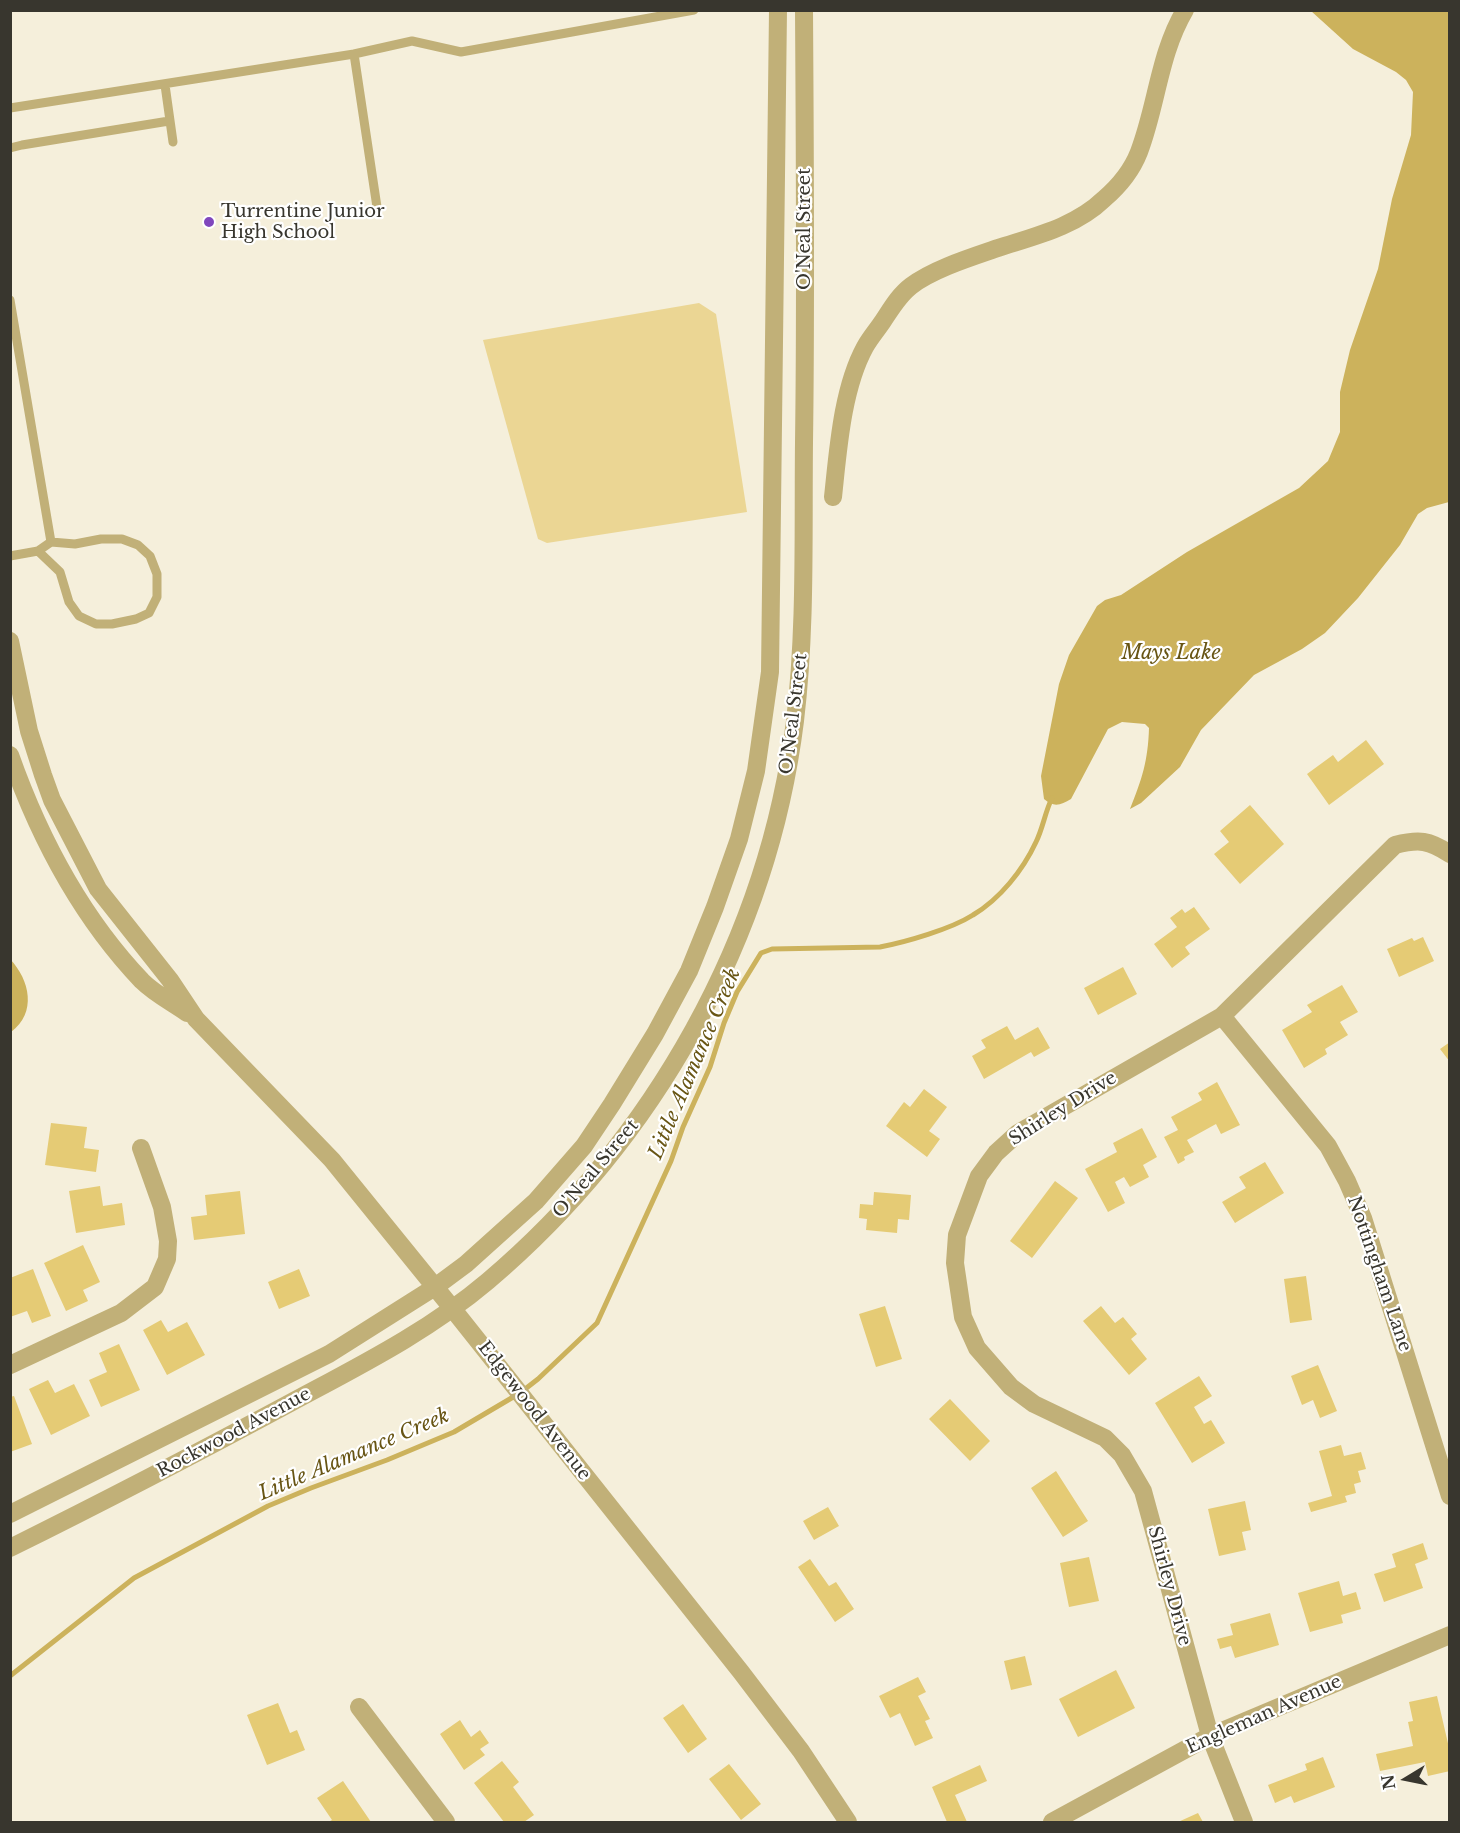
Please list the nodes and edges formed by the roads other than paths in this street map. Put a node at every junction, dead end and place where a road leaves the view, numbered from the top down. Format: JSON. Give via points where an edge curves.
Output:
{"nodes":[{"id":1,"x":694,"y":10,"type":"edge"},
{"id":2,"x":778,"y":10,"type":"edge"},
{"id":3,"x":804,"y":10,"type":"edge"},
{"id":4,"x":1185,"y":10,"type":"edge"},
{"id":5,"x":354,"y":54,"type":"junction"},
{"id":6,"x":165,"y":85,"type":"junction"},
{"id":7,"x":10,"y":108,"type":"edge"},
{"id":8,"x":170,"y":121,"type":"junction"},
{"id":9,"x":173,"y":142,"type":"dead end"},
{"id":10,"x":10,"y":148,"type":"edge"},
{"id":11,"x":377,"y":207,"type":"dead end"},
{"id":12,"x":10,"y":300,"type":"edge"},
{"id":13,"x":833,"y":497,"type":"dead end"},
{"id":14,"x":51,"y":542,"type":"junction"},
{"id":15,"x":38,"y":551,"type":"junction"},
{"id":16,"x":10,"y":556,"type":"edge"},
{"id":17,"x":10,"y":641,"type":"edge"},
{"id":18,"x":10,"y":755,"type":"edge"},
{"id":19,"x":43,"y":775,"type":"junction"},
{"id":20,"x":18,"y":778,"type":"junction"},
{"id":21,"x":1449,"y":855,"type":"edge"},
{"id":22,"x":1222,"y":1016,"type":"junction"},
{"id":23,"x":196,"y":1019,"type":"junction"},
{"id":24,"x":141,"y":1148,"type":"dead end"},
{"id":25,"x":435,"y":1287,"type":"junction"},
{"id":26,"x":452,"y":1308,"type":"junction"},
{"id":27,"x":10,"y":1365,"type":"edge"},
{"id":28,"x":1449,"y":1496,"type":"edge"},
{"id":29,"x":10,"y":1514,"type":"edge"},
{"id":30,"x":10,"y":1548,"type":"edge"},
{"id":31,"x":1449,"y":1635,"type":"edge"},
{"id":32,"x":359,"y":1707,"type":"dead end"},
{"id":33,"x":1209,"y":1736,"type":"junction"},
{"id":34,"x":446,"y":1822,"type":"edge"},
{"id":35,"x":848,"y":1822,"type":"edge"},
{"id":36,"x":1052,"y":1822,"type":"edge"},
{"id":37,"x":1244,"y":1822,"type":"edge"}],
"edges":[{"from":1,"to":5,"type":"lane","via":[[461,52],[412,41]]},
{"from":2,"to":25,"type":"street","name":"O'Neal Street","via":[[770,672],[756,771],[739,839],[689,971],[655,1035],[584,1146],[510,1226]]},
{"from":3,"to":26,"type":"street","name":"O'Neal Street","via":[[802,658],[787,778],[772,836],[733,950],[654,1096],[595,1175],[547,1226]]},
{"from":4,"to":13,"type":"street","via":[[1164,60],[1139,153],[1104,200],[1057,228],[954,263],[912,285],[893,305],[864,349],[854,378],[842,422]]},
{"from":5,"to":6,"type":"lane"},
{"from":5,"to":11,"type":"lane"},
{"from":6,"to":7,"type":"lane"},
{"from":6,"to":8,"type":"lane"},
{"from":8,"to":9,"type":"lane"},
{"from":8,"to":10,"type":"lane"},
{"from":12,"to":14,"type":"lane"},
{"from":14,"to":15,"type":"lane"},
{"from":14,"to":15,"type":"lane","via":[[75,544],[122,539],[138,545],[150,556],[157,574],[157,597],[149,613],[112,624],[96,624],[79,616],[69,602],[60,572]]},
{"from":15,"to":16,"type":"lane"},
{"from":17,"to":19,"type":"street","name":"Edgewood Avenue","via":[[29,731]]},
{"from":18,"to":20,"type":"street","name":"Edgewood Avenue"},
{"from":19,"to":20,"type":"street"},
{"from":19,"to":23,"type":"street","name":"Edgewood Avenue","via":[[98,889]]},
{"from":20,"to":23,"type":"street","name":"Edgewood Avenue","via":[[73,891],[104,935],[144,983]]},
{"from":21,"to":22,"type":"street","name":"Shirley Drive","via":[[1427,841],[1395,845]]},
{"from":22,"to":28,"type":"street","name":"Nottingham Lane","via":[[1328,1146],[1347,1181],[1363,1218]]},
{"from":22,"to":33,"type":"street","name":"Shirley Drive","via":[[1018,1133],[979,1176],[957,1235],[955,1263],[963,1317],[977,1348],[1011,1387],[1034,1404],[1105,1438],[1122,1455],[1143,1491]]},
{"from":23,"to":25,"type":"street","name":"Edgewood Avenue","via":[[332,1160]]},
{"from":24,"to":27,"type":"street","via":[[162,1207],[168,1241],[167,1259],[155,1287],[121,1313]]},
{"from":25,"to":26,"type":"street","name":"Edgewood Avenue"},
{"from":25,"to":29,"type":"street","name":"Rockwood Avenue","via":[[329,1354]]},
{"from":26,"to":30,"type":"street","name":"Rockwood Avenue","via":[[372,1359]]},
{"from":26,"to":35,"type":"street","name":"Edgewood Avenue","via":[[741,1672]]},
{"from":31,"to":33,"type":"street","name":"Engleman Avenue"},
{"from":32,"to":34,"type":"street"},
{"from":33,"to":36,"type":"street","name":"Engleman Avenue"},
{"from":33,"to":37,"type":"street","name":"Shirley Drive"}]}
